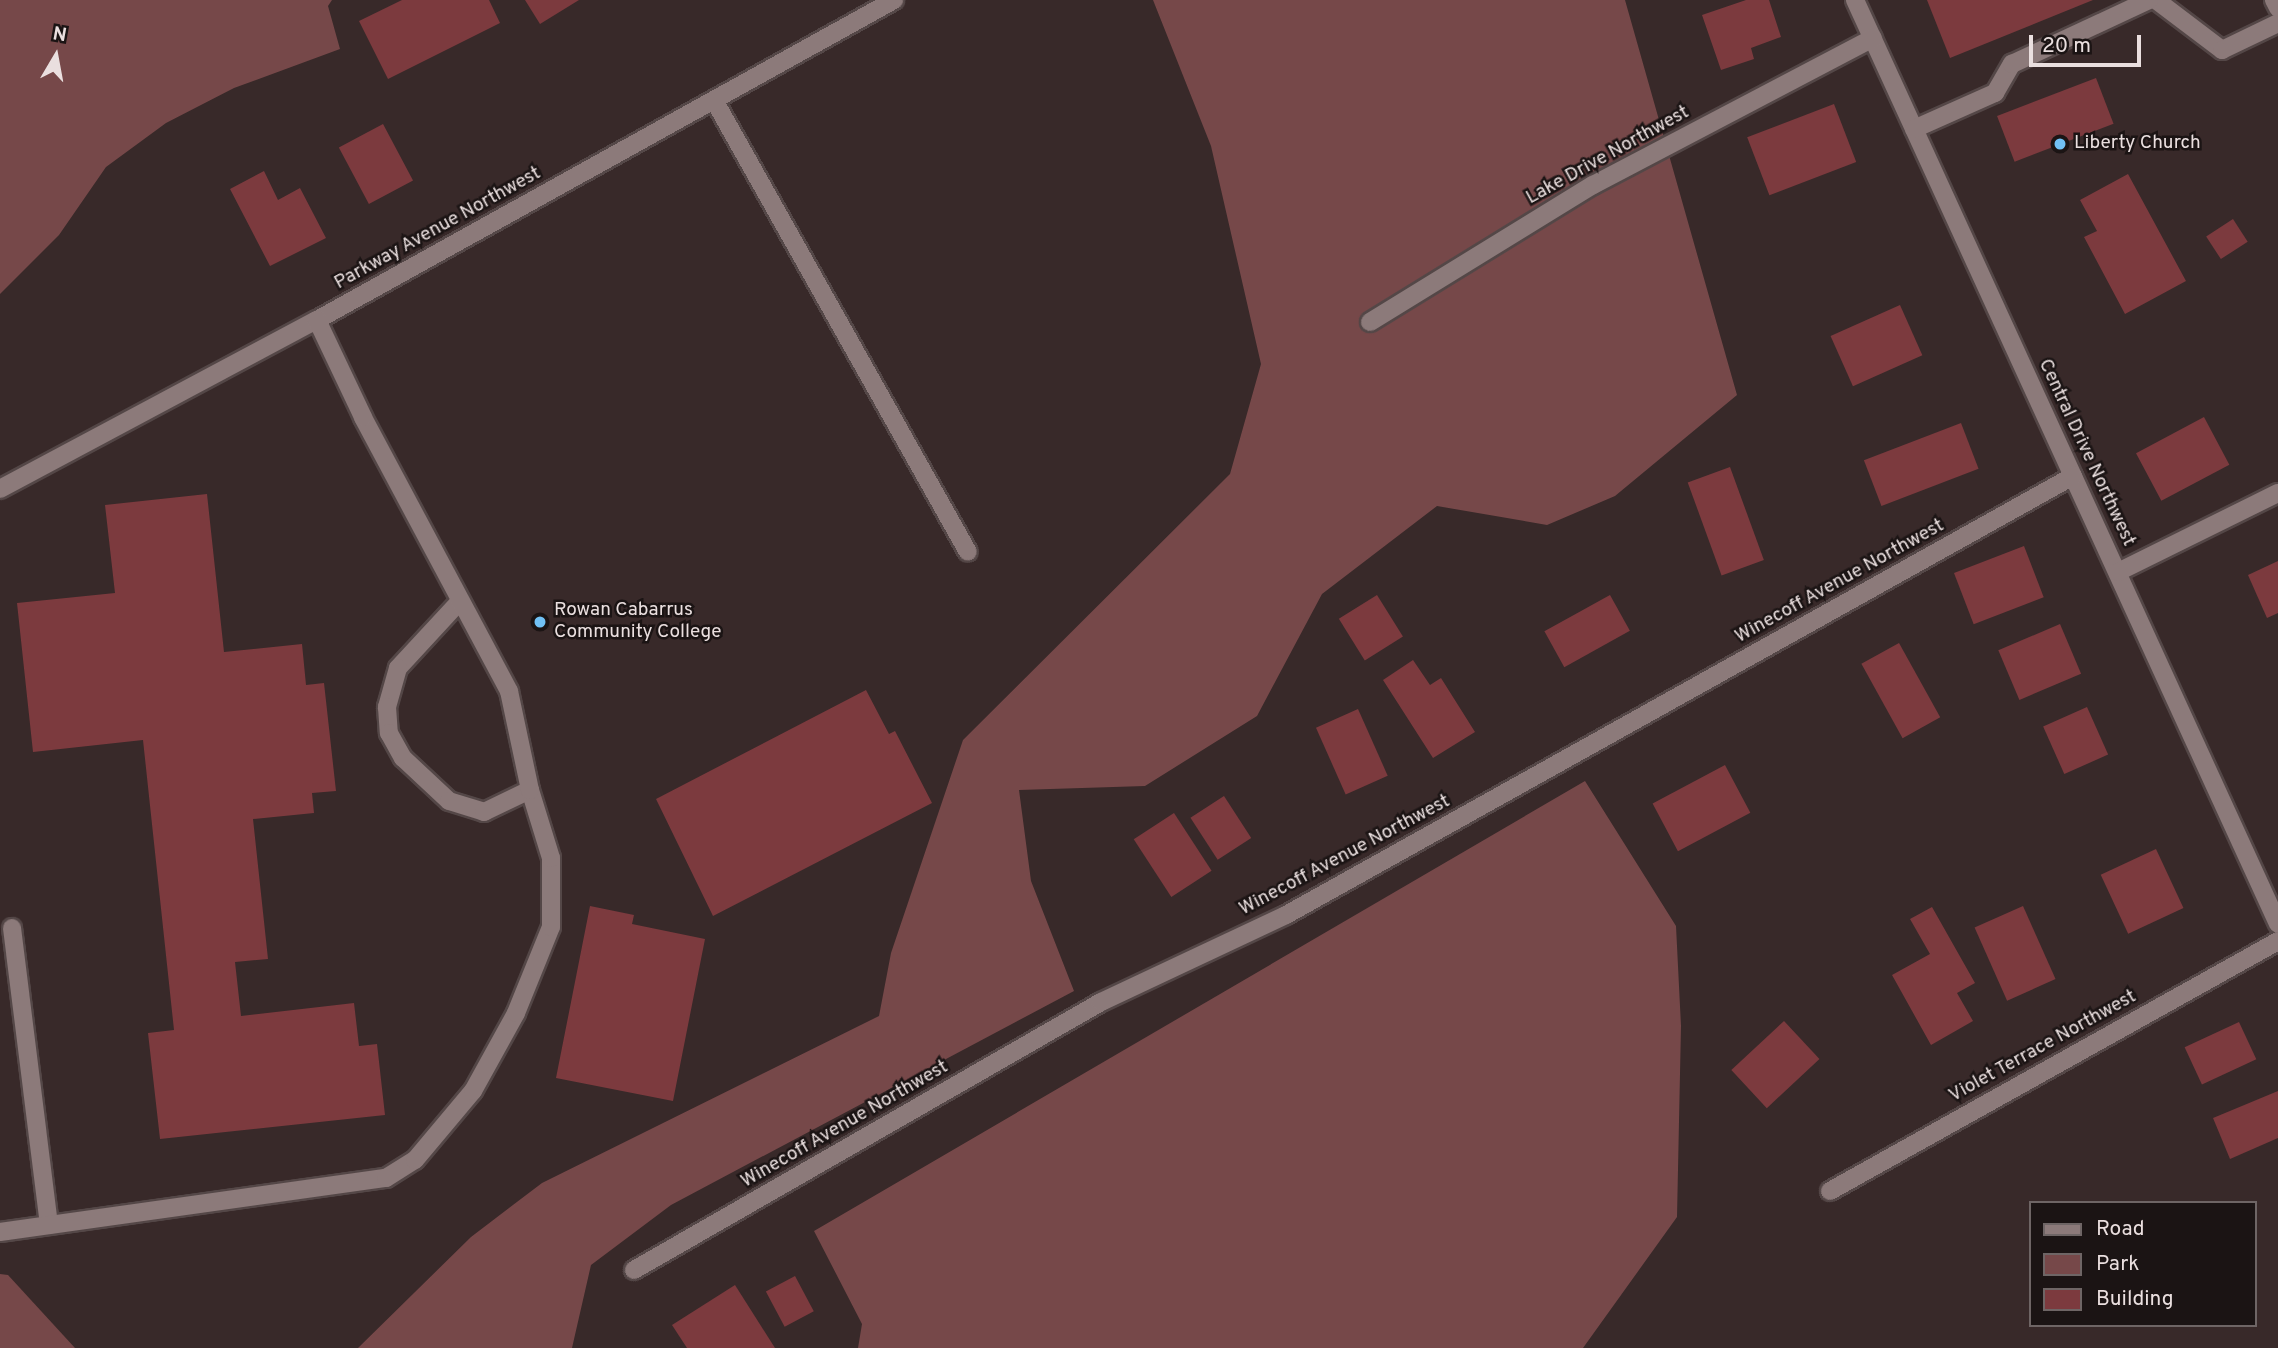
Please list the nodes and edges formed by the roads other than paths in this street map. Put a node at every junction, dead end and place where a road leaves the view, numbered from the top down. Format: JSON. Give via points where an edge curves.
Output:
{"nodes":[{"id":1,"x":894,"y":0,"type":"edge"},
{"id":2,"x":1855,"y":0,"type":"edge"},
{"id":3,"x":2149,"y":0,"type":"edge"},
{"id":4,"x":2156,"y":0,"type":"edge"},
{"id":5,"x":2274,"y":0,"type":"edge"},
{"id":6,"x":2278,"y":8,"type":"edge"},
{"id":7,"x":2278,"y":23,"type":"edge"},
{"id":8,"x":1873,"y":38,"type":"junction"},
{"id":9,"x":714,"y":100,"type":"junction"},
{"id":10,"x":1914,"y":129,"type":"junction"},
{"id":11,"x":317,"y":320,"type":"junction"},
{"id":12,"x":1370,"y":322,"type":"dead end"},
{"id":13,"x":2073,"y":476,"type":"junction"},
{"id":14,"x":0,"y":489,"type":"edge"},
{"id":15,"x":2278,"y":493,"type":"edge"},
{"id":16,"x":968,"y":552,"type":"dead end"},
{"id":17,"x":2118,"y":572,"type":"junction"},
{"id":18,"x":460,"y":601,"type":"junction"},
{"id":19,"x":530,"y":790,"type":"junction"},
{"id":20,"x":2278,"y":924,"type":"edge"},
{"id":21,"x":12,"y":928,"type":"dead end"},
{"id":22,"x":2278,"y":941,"type":"edge"},
{"id":23,"x":1830,"y":1191,"type":"dead end"},
{"id":24,"x":49,"y":1225,"type":"junction"},
{"id":25,"x":0,"y":1232,"type":"edge"},
{"id":26,"x":634,"y":1270,"type":"dead end"}],
"edges":[{"from":1,"to":9,"type":"street","name":"Parkway Avenue Northwest"},
{"from":2,"to":8,"type":"street","name":"Central Drive Northwest"},
{"from":3,"to":10,"type":"street","via":[[2012,64],[1994,93]]},
{"from":4,"to":7,"type":"street","via":[[2222,50]]},
{"from":5,"to":6,"type":"street"},
{"from":8,"to":10,"type":"street","name":"Central Drive Northwest"},
{"from":8,"to":12,"type":"street","name":"Lake Drive Northwest","via":[[1593,185]]},
{"from":9,"to":11,"type":"street","name":"Parkway Avenue Northwest"},
{"from":9,"to":16,"type":"street"},
{"from":10,"to":13,"type":"street","name":"Central Drive Northwest"},
{"from":11,"to":14,"type":"street","name":"Parkway Avenue Northwest"},
{"from":11,"to":18,"type":"street"},
{"from":13,"to":17,"type":"street","name":"Central Drive Northwest"},
{"from":13,"to":26,"type":"street","name":"Winecoff Avenue Northwest","via":[[1286,915],[1101,1002]]},
{"from":15,"to":17,"type":"street"},
{"from":17,"to":20,"type":"street","name":"Central Drive Northwest"},
{"from":18,"to":19,"type":"street","via":[[509,691]]},
{"from":18,"to":19,"type":"street","via":[[398,668],[387,707],[388,733],[403,758],[449,801],[484,813]]},
{"from":19,"to":24,"type":"street","via":[[551,858],[551,927],[516,1013],[473,1091],[415,1160],[386,1178]]},
{"from":21,"to":24,"type":"street"},
{"from":22,"to":23,"type":"street","name":"Violet Terrace Northwest"},
{"from":24,"to":25,"type":"street"}]}
